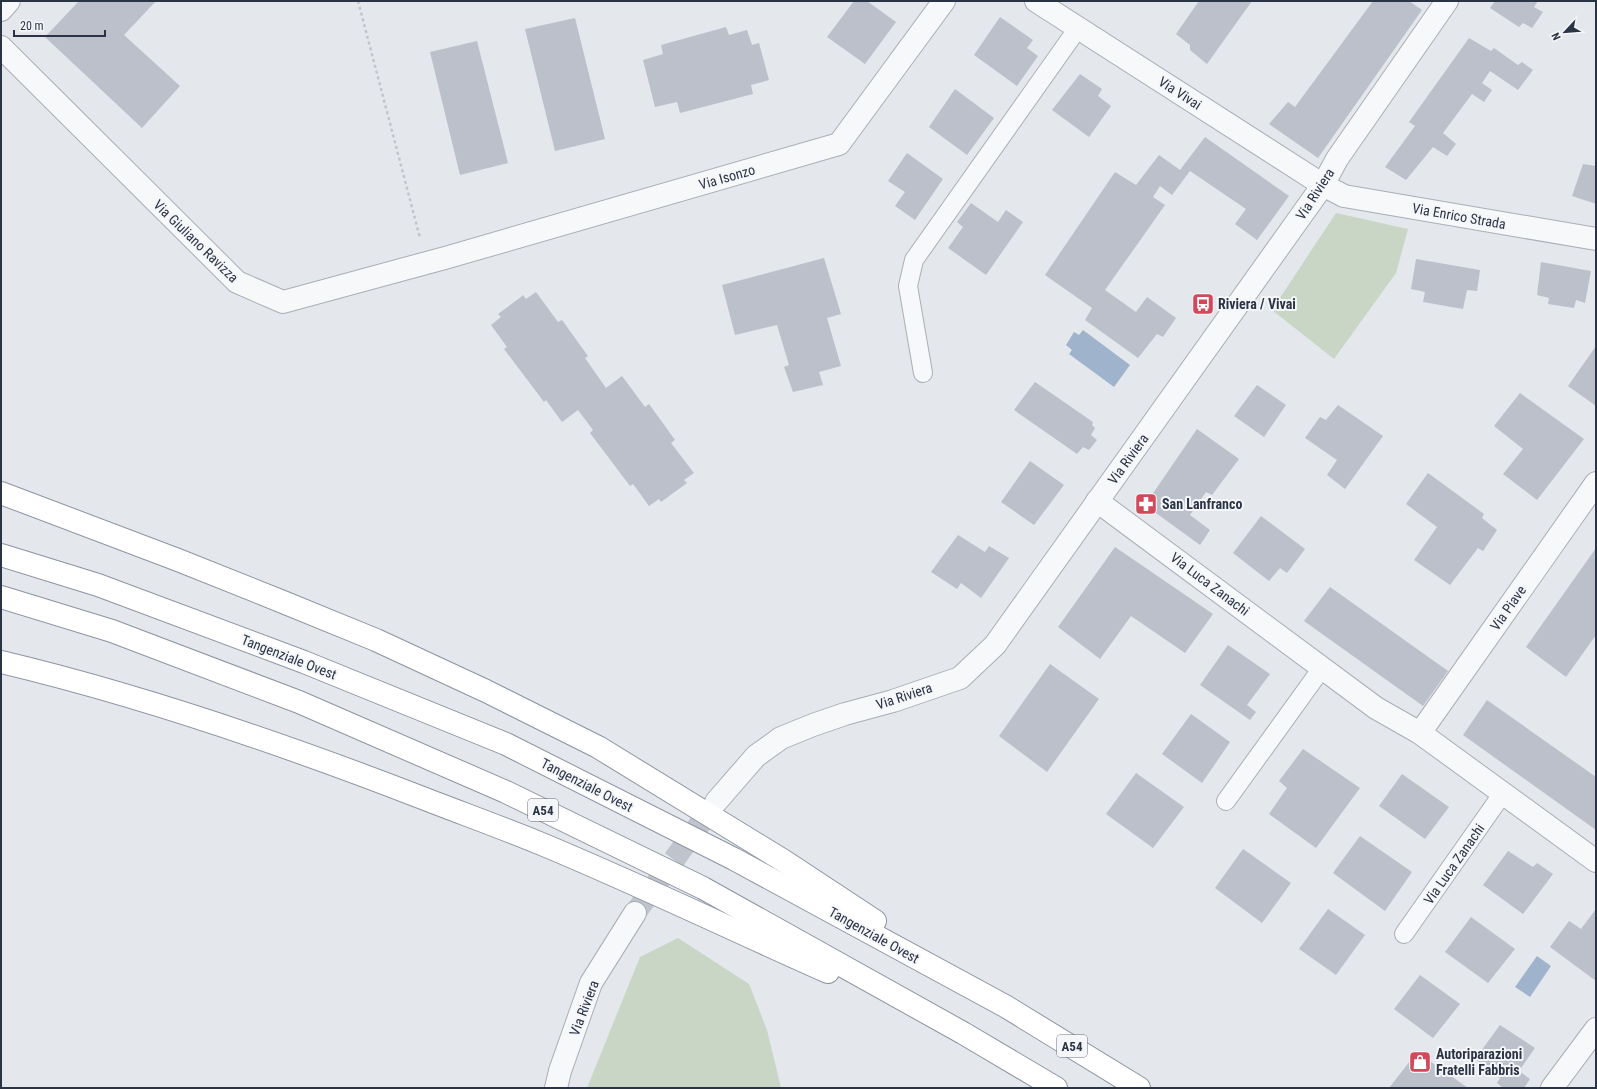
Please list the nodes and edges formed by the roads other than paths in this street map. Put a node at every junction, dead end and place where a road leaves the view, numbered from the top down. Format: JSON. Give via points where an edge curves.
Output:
{"nodes":[{"id":1,"x":9,"y":1,"type":"edge"},
{"id":2,"x":944,"y":1,"type":"edge"},
{"id":3,"x":1036,"y":1,"type":"edge"},
{"id":4,"x":1447,"y":1,"type":"edge"},
{"id":5,"x":1,"y":10,"type":"edge"},
{"id":6,"x":1078,"y":28,"type":"junction"},
{"id":7,"x":1,"y":47,"type":"edge"},
{"id":8,"x":1323,"y":186,"type":"junction"},
{"id":9,"x":1596,"y":239,"type":"edge"},
{"id":10,"x":435,"y":261,"type":"joint"},
{"id":11,"x":923,"y":373,"type":"dead end"},
{"id":12,"x":1596,"y":483,"type":"edge"},
{"id":13,"x":1,"y":493,"type":"edge"},
{"id":14,"x":1097,"y":501,"type":"junction"},
{"id":15,"x":1,"y":555,"type":"edge"},
{"id":16,"x":1,"y":597,"type":"edge"},
{"id":17,"x":1,"y":662,"type":"edge"},
{"id":18,"x":1322,"y":668,"type":"junction"},
{"id":19,"x":1420,"y":733,"type":"junction"},
{"id":20,"x":1503,"y":793,"type":"junction"},
{"id":21,"x":1226,"y":801,"type":"dead end"},
{"id":22,"x":716,"y":802,"type":"tunnel mouth"},
{"id":23,"x":1596,"y":861,"type":"edge"},
{"id":24,"x":635,"y":913,"type":"tunnel mouth"},
{"id":25,"x":1404,"y":934,"type":"dead end"},
{"id":26,"x":1005,"y":1006,"type":"junction"},
{"id":27,"x":1596,"y":1030,"type":"edge"},
{"id":28,"x":963,"y":1033,"type":"junction"},
{"id":29,"x":556,"y":1088,"type":"edge"},
{"id":30,"x":1056,"y":1088,"type":"edge"},
{"id":31,"x":1139,"y":1088,"type":"edge"},
{"id":32,"x":1552,"y":1088,"type":"edge"}],
"edges":[{"from":1,"to":5,"type":"street"},
{"from":2,"to":10,"type":"street","name":"Via Isonzo","via":[[840,144]]},
{"from":3,"to":6,"type":"street","name":"Via Vivai"},
{"from":4,"to":8,"type":"street","name":"Via Riviera","via":[[1337,159]]},
{"from":6,"to":8,"type":"street","name":"Via Vivai"},
{"from":6,"to":11,"type":"lane","via":[[914,260],[908,286]]},
{"from":7,"to":10,"type":"street","name":"Via Giuliano Ravizza","via":[[237,282],[283,302]]},
{"from":8,"to":9,"type":"street","name":"Via Enrico Strada","via":[[1344,196]]},
{"from":8,"to":14,"type":"street","name":"Via Riviera"},
{"from":12,"to":19,"type":"street","name":"Via Piave"},
{"from":13,"to":26,"type":"highway","via":[[185,562],[376,640],[598,747],[784,861]]},
{"from":14,"to":18,"type":"street","name":"Via Luca Zanachi"},
{"from":14,"to":22,"type":"street","name":"Via Riviera","via":[[995,645],[960,678],[845,714],[781,738],[756,756]]},
{"from":15,"to":26,"type":"highway","name":"Tangenziale Ovest","number":"A54","via":[[105,587],[304,662],[506,744],[734,859]]},
{"from":16,"to":28,"type":"highway","number":"A54","via":[[112,631],[299,702],[506,792],[703,888]]},
{"from":17,"to":28,"type":"highway","via":[[83,683],[206,720],[358,773],[544,845]]},
{"from":18,"to":19,"type":"street","name":"Via Luca Zanachi","via":[[1376,708]]},
{"from":18,"to":21,"type":"lane"},
{"from":19,"to":20,"type":"street","name":"Via Luca Zanachi"},
{"from":20,"to":23,"type":"street","name":"Via Luca Zanachi"},
{"from":20,"to":25,"type":"lane","name":"Via Luca Zanachi"},
{"from":24,"to":29,"type":"street","name":"Via Riviera","via":[[592,983]]},
{"from":26,"to":31,"type":"highway","name":"Tangenziale Ovest","number":"A54"},
{"from":27,"to":32,"type":"street"},
{"from":28,"to":30,"type":"highway","number":"A54"}]}
